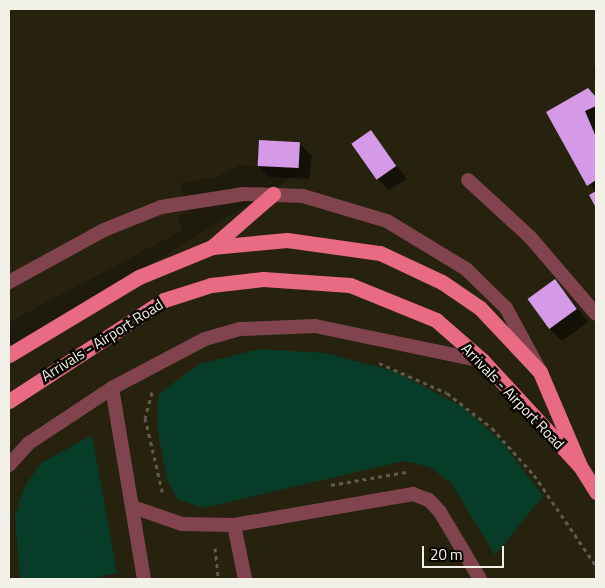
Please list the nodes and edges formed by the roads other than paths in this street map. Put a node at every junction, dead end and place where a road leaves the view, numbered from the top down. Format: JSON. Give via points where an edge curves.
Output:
{"nodes":[{"id":1,"x":468,"y":180,"type":"dead end"},
{"id":2,"x":273,"y":194,"type":"junction"},
{"id":3,"x":212,"y":247,"type":"junction"},
{"id":4,"x":9,"y":282,"type":"edge"},
{"id":5,"x":596,"y":314,"type":"edge"},
{"id":6,"x":9,"y":355,"type":"edge"},
{"id":7,"x":483,"y":362,"type":"junction"},
{"id":8,"x":540,"y":372,"type":"junction"},
{"id":9,"x":112,"y":388,"type":"junction"},
{"id":10,"x":9,"y":401,"type":"edge"},
{"id":11,"x":9,"y":465,"type":"edge"},
{"id":12,"x":580,"y":466,"type":"junction"},
{"id":13,"x":596,"y":492,"type":"edge"},
{"id":14,"x":133,"y":507,"type":"junction"},
{"id":15,"x":234,"y":525,"type":"junction"},
{"id":16,"x":144,"y":579,"type":"edge"},
{"id":17,"x":245,"y":579,"type":"edge"},
{"id":18,"x":480,"y":579,"type":"edge"}],
"edges":[{"from":1,"to":5,"type":"lane","via":[[530,237]]},
{"from":2,"to":3,"type":"main road"},
{"from":2,"to":4,"type":"lane","via":[[215,196],[161,207],[104,230]]},
{"from":2,"to":8,"type":"lane","via":[[360,210],[441,251],[506,308]]},
{"from":3,"to":6,"type":"main road","via":[[139,277]]},
{"from":3,"to":8,"type":"main road","via":[[287,240],[380,253],[442,282],[480,308]]},
{"from":7,"to":9,"type":"lane","via":[[316,326],[278,324],[205,339]]},
{"from":7,"to":10,"type":"main road","name":"Arrivals - Airport Road","via":[[415,308],[350,285],[262,278],[211,285],[164,300]]},
{"from":7,"to":12,"type":"main road","name":"Arrivals - Airport Road"},
{"from":8,"to":12,"type":"main road"},
{"from":9,"to":11,"type":"lane","via":[[29,444]]},
{"from":9,"to":14,"type":"lane"},
{"from":12,"to":13,"type":"main road"},
{"from":14,"to":15,"type":"lane","via":[[182,524]]},
{"from":14,"to":16,"type":"lane"},
{"from":15,"to":17,"type":"lane"},
{"from":15,"to":18,"type":"lane","via":[[413,494],[429,500],[440,512]]}]}
